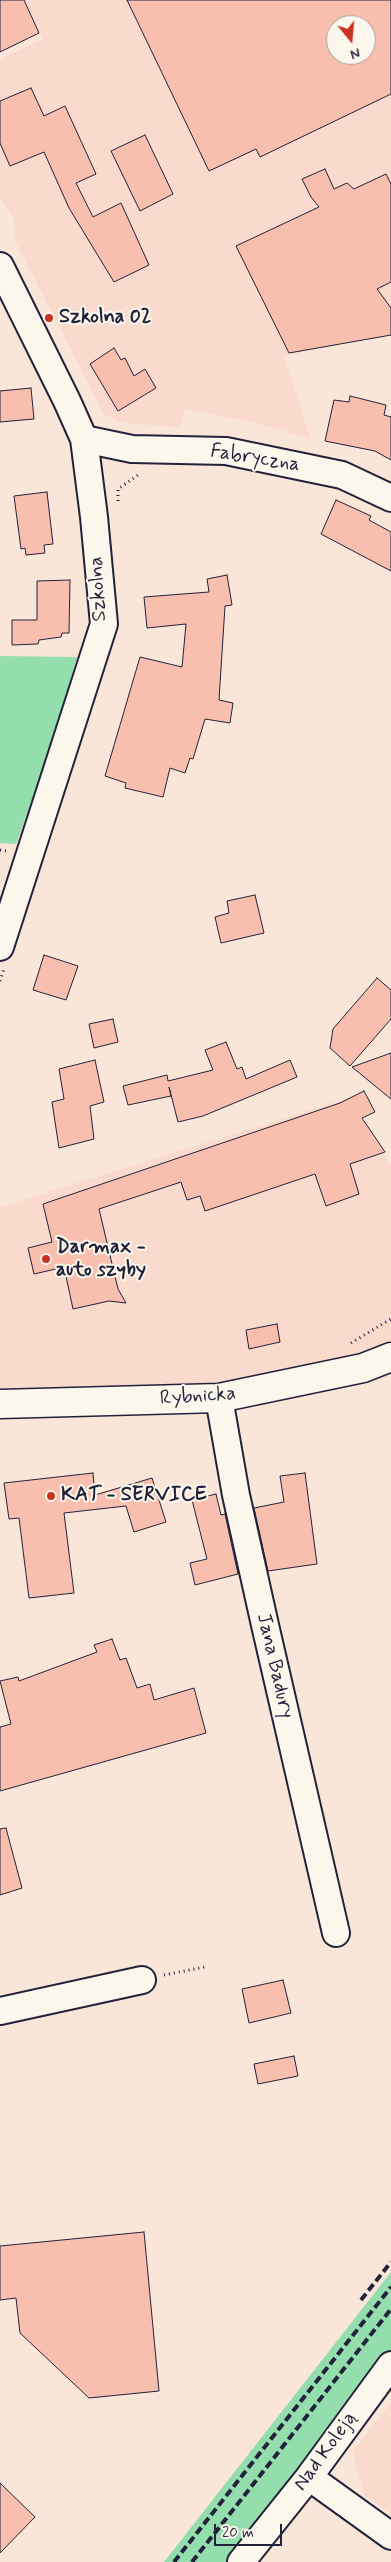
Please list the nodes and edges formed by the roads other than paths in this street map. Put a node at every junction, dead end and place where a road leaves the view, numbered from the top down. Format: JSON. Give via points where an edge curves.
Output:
{"nodes":[{"id":1,"x":0,"y":266,"type":"edge"},
{"id":2,"x":84,"y":439,"type":"junction"},
{"id":3,"x":391,"y":498,"type":"edge"},
{"id":4,"x":0,"y":946,"type":"edge"},
{"id":5,"x":391,"y":1356,"type":"edge"},
{"id":6,"x":219,"y":1398,"type":"junction"},
{"id":7,"x":0,"y":1404,"type":"edge"},
{"id":8,"x":336,"y":1933,"type":"dead end"},
{"id":9,"x":142,"y":1980,"type":"road end"},
{"id":10,"x":0,"y":2010,"type":"edge"},
{"id":11,"x":391,"y":2365,"type":"edge"},
{"id":12,"x":309,"y":2477,"type":"junction"},
{"id":13,"x":391,"y":2536,"type":"edge"},
{"id":14,"x":240,"y":2562,"type":"edge"}],
"edges":[{"from":1,"to":2,"type":"street","name":"Szkolna"},
{"from":2,"to":3,"type":"street","name":"Fabryczna","via":[[132,449],[226,450],[342,475]]},
{"from":2,"to":4,"type":"street","name":"Szkolna","via":[[104,624]]},
{"from":5,"to":6,"type":"street","name":"Rybnicka","via":[[363,1368]]},
{"from":6,"to":7,"type":"street","name":"Rybnicka"},
{"from":6,"to":8,"type":"street","name":"Jana Badury","via":[[261,1607]]},
{"from":9,"to":10,"type":"street"},
{"from":11,"to":12,"type":"street","name":"Nad Koleją"},
{"from":12,"to":13,"type":"street"},
{"from":12,"to":14,"type":"street","name":"Nad Koleją"}]}
